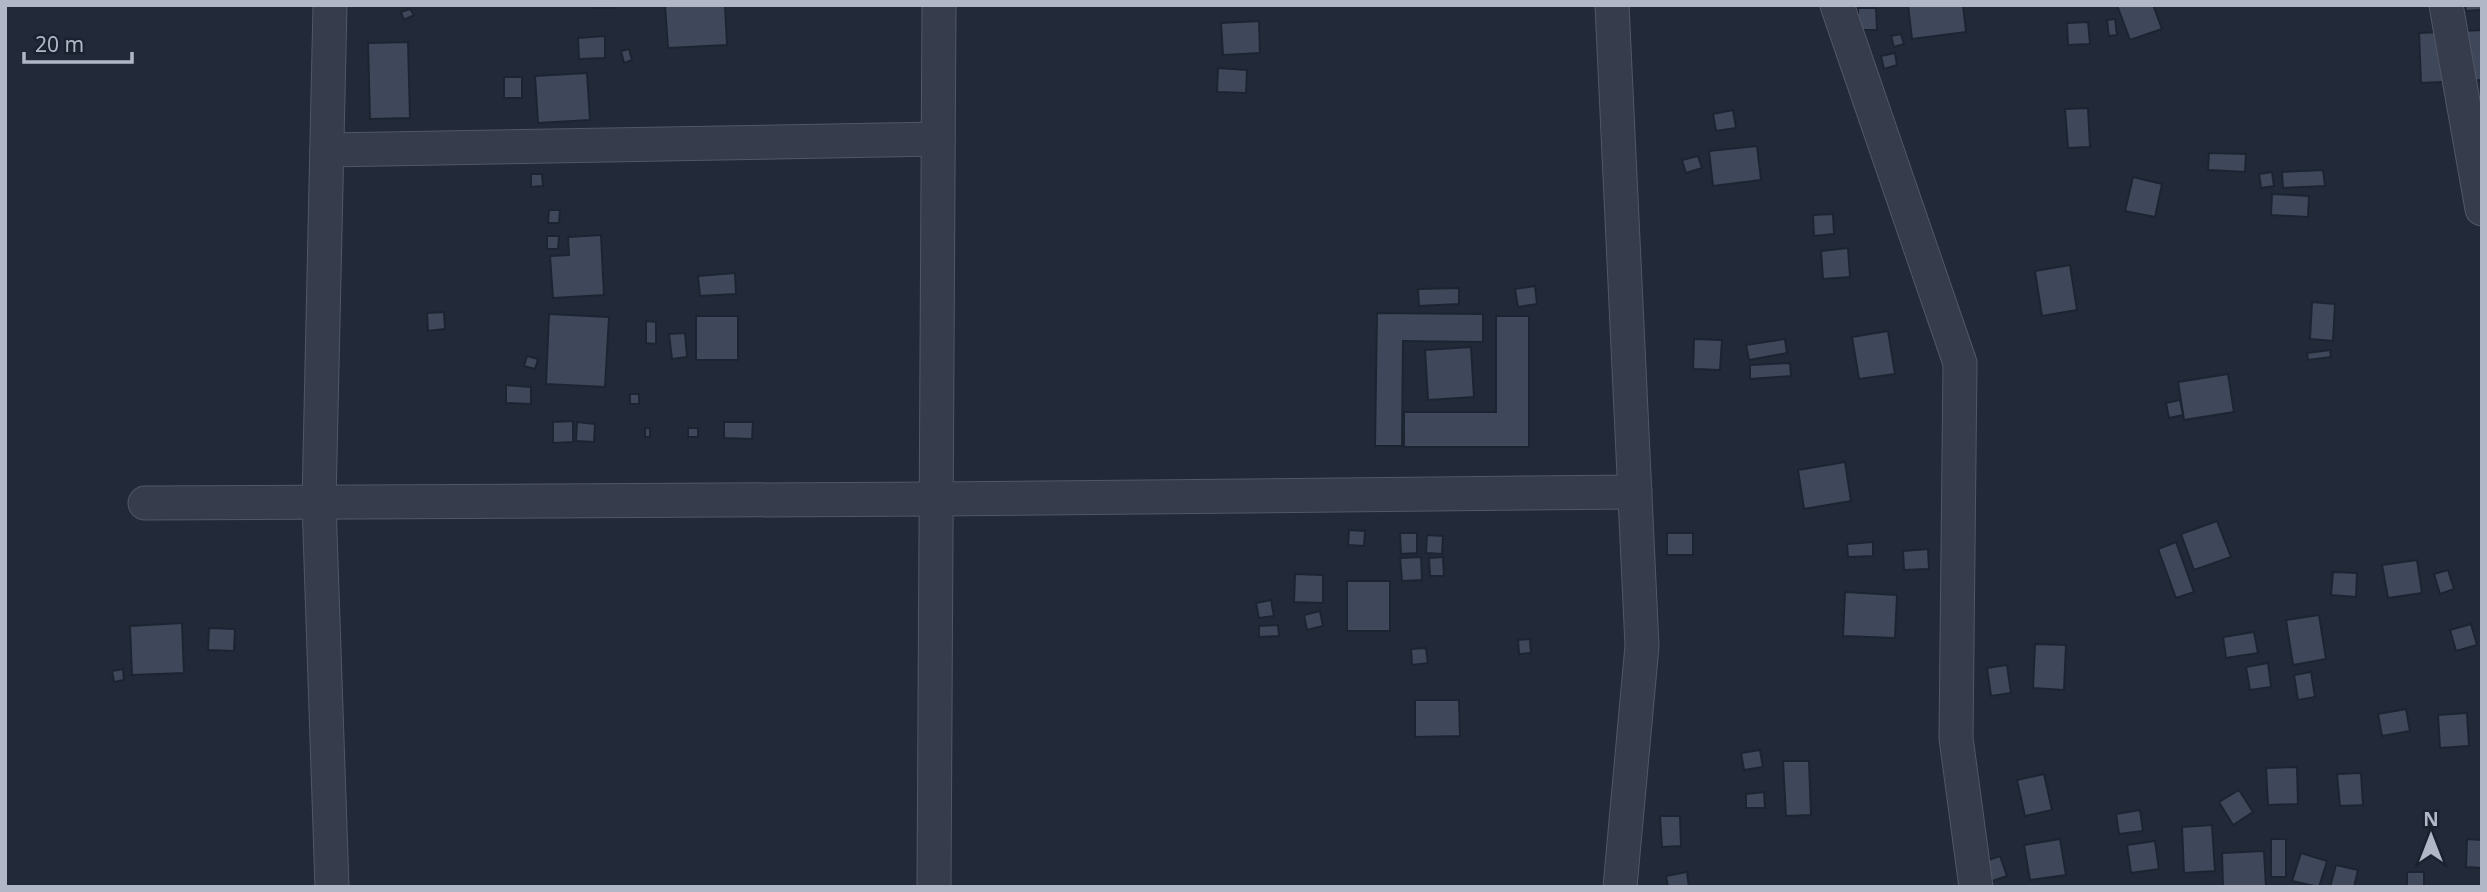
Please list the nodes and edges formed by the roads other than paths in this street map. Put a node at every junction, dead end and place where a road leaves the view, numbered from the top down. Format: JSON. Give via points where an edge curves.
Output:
{"nodes":[{"id":1,"x":330,"y":5,"type":"edge"},
{"id":2,"x":939,"y":5,"type":"edge"},
{"id":3,"x":1612,"y":5,"type":"edge"},
{"id":4,"x":1837,"y":5,"type":"edge"},
{"id":5,"x":2446,"y":5,"type":"edge"},
{"id":6,"x":938,"y":139,"type":"junction"},
{"id":7,"x":327,"y":150,"type":"junction"},
{"id":8,"x":2482,"y":209,"type":"edge"},
{"id":9,"x":1635,"y":492,"type":"junction"},
{"id":10,"x":935,"y":499,"type":"junction"},
{"id":11,"x":319,"y":502,"type":"junction"},
{"id":12,"x":145,"y":503,"type":"dead end"},
{"id":13,"x":332,"y":887,"type":"edge"},
{"id":14,"x":934,"y":887,"type":"edge"},
{"id":15,"x":1620,"y":887,"type":"edge"},
{"id":16,"x":1976,"y":887,"type":"edge"}],
"edges":[{"from":1,"to":7,"type":"street"},
{"from":2,"to":6,"type":"street"},
{"from":3,"to":9,"type":"street"},
{"from":4,"to":16,"type":"street","via":[[1960,363],[1956,738]]},
{"from":5,"to":8,"type":"street"},
{"from":6,"to":7,"type":"street"},
{"from":6,"to":10,"type":"street"},
{"from":7,"to":11,"type":"street"},
{"from":9,"to":10,"type":"street"},
{"from":9,"to":15,"type":"street","via":[[1642,646]]},
{"from":10,"to":11,"type":"street"},
{"from":10,"to":14,"type":"street"},
{"from":11,"to":12,"type":"street"},
{"from":11,"to":13,"type":"street"}]}
